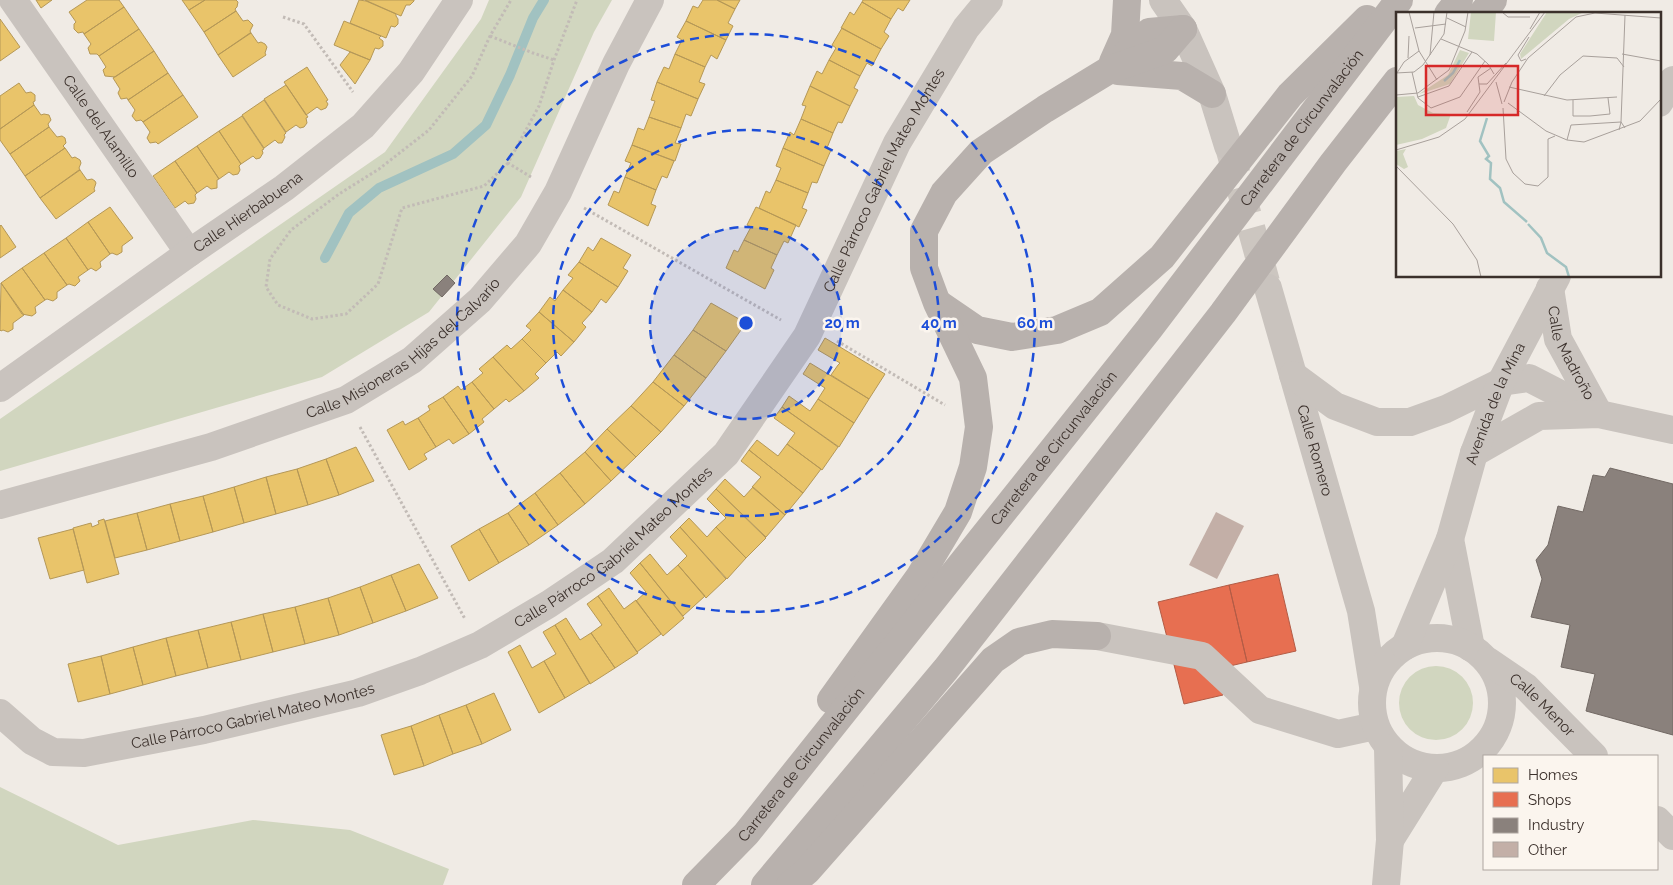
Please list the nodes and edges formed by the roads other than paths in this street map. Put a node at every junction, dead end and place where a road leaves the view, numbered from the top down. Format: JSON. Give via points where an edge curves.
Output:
{"nodes":[{"id":1,"x":12,"y":0,"type":"edge"},
{"id":2,"x":459,"y":0,"type":"edge"},
{"id":3,"x":650,"y":0,"type":"edge"},
{"id":4,"x":989,"y":0,"type":"edge"},
{"id":5,"x":1127,"y":0,"type":"edge"},
{"id":6,"x":1163,"y":0,"type":"edge"},
{"id":7,"x":1386,"y":0,"type":"edge"},
{"id":8,"x":1399,"y":0,"type":"edge"},
{"id":9,"x":1459,"y":0,"type":"edge"},
{"id":10,"x":1493,"y":0,"type":"edge"},
{"id":11,"x":1450,"y":12,"type":"edge"},
{"id":12,"x":1484,"y":12,"type":"edge"},
{"id":13,"x":1184,"y":29,"type":"junction"},
{"id":14,"x":1109,"y":70,"type":"junction"},
{"id":15,"x":1673,"y":80,"type":"edge"},
{"id":16,"x":1396,"y":82,"type":"edge"},
{"id":17,"x":1212,"y":94,"type":"junction"},
{"id":18,"x":1660,"y":101,"type":"edge"},
{"id":19,"x":1396,"y":105,"type":"edge"},
{"id":20,"x":1228,"y":146,"type":"tunnel mouth"},
{"id":21,"x":1333,"y":163,"type":"junction"},
{"id":22,"x":189,"y":253,"type":"junction"},
{"id":23,"x":1553,"y":282,"type":"edge"},
{"id":24,"x":1268,"y":288,"type":"tunnel mouth"},
{"id":25,"x":937,"y":303,"type":"junction"},
{"id":26,"x":1294,"y":375,"type":"junction"},
{"id":27,"x":1501,"y":382,"type":"junction"},
{"id":28,"x":0,"y":388,"type":"edge"},
{"id":29,"x":1599,"y":414,"type":"junction"},
{"id":30,"x":1539,"y":416,"type":"junction"},
{"id":31,"x":1673,"y":430,"type":"edge"},
{"id":32,"x":1474,"y":453,"type":"junction"},
{"id":33,"x":0,"y":506,"type":"edge"},
{"id":34,"x":1450,"y":539,"type":"junction"},
{"id":35,"x":1362,"y":611,"type":"junction"},
{"id":36,"x":1097,"y":636,"type":"joint"},
{"id":37,"x":1400,"y":649,"type":"junction"},
{"id":38,"x":1478,"y":653,"type":"junction"},
{"id":39,"x":1373,"y":686,"type":"junction"},
{"id":40,"x":0,"y":713,"type":"edge"},
{"id":41,"x":1382,"y":737,"type":"junction"},
{"id":42,"x":1593,"y":755,"type":"edge"},
{"id":43,"x":1476,"y":761,"type":"edge"},
{"id":44,"x":1435,"y":768,"type":"junction"},
{"id":45,"x":746,"y":834,"type":"junction"},
{"id":46,"x":1390,"y":840,"type":"junction"},
{"id":47,"x":696,"y":885,"type":"edge"},
{"id":48,"x":765,"y":885,"type":"edge"},
{"id":49,"x":790,"y":885,"type":"edge"},
{"id":50,"x":1386,"y":885,"type":"edge"}],
"edges":[{"from":1,"to":22,"type":"street","name":"Calle del Alamillo"},
{"from":2,"to":22,"type":"street","name":"Calle Hierbabuena","via":[[411,72],[363,126],[284,188]]},
{"from":3,"to":33,"type":"street","name":"Calle Misioneras Hijas del Calvario","via":[[616,64],[558,192],[528,244],[480,300],[412,360],[346,400],[211,447]]},
{"from":4,"to":40,"type":"street","name":"Calle Párroco Gabriel Mateo Montes","via":[[966,28],[897,143],[808,336],[726,454],[613,561],[480,645],[358,693],[204,730],[84,753],[53,752],[32,741]]},
{"from":5,"to":14,"type":"main road","via":[[1125,34]]},
{"from":6,"to":13,"type":"street"},
{"from":7,"to":25,"type":"main road","via":[[1290,96],[1162,256],[1100,312],[1057,330],[1012,337],[977,330]]},
{"from":8,"to":45,"type":"main road","name":"Carretera de Circunvalación","via":[[1149,329]]},
{"from":9,"to":11,"type":"main road"},
{"from":10,"to":12,"type":"main road"},
{"from":13,"to":14,"type":"main road","via":[[1165,50]]},
{"from":13,"to":17,"type":"street"},
{"from":14,"to":17,"type":"main road","via":[[1182,76]]},
{"from":14,"to":25,"type":"main road","via":[[981,152],[944,193],[924,231],[924,268]]},
{"from":15,"to":18,"type":"street"},
{"from":16,"to":21,"type":"main road"},
{"from":17,"to":20,"type":"street"},
{"from":19,"to":21,"type":"main road"},
{"from":21,"to":48,"type":"main road","via":[[1223,313],[946,670]]},
{"from":22,"to":28,"type":"street","name":"Calle Hierbabuena"},
{"from":23,"to":27,"type":"street","name":"Avenida de la Mina"},
{"from":23,"to":29,"type":"street","name":"Calle Madroño","via":[[1558,339]]},
{"from":24,"to":26,"type":"street","name":"Calle Romero"},
{"from":25,"to":45,"type":"main road","via":[[973,378],[979,427],[973,467],[958,512],[920,576],[814,722]]},
{"from":26,"to":27,"type":"street","name":"Calle Madroño","via":[[1335,406],[1377,422],[1410,422],[1446,409]]},
{"from":26,"to":35,"type":"street","name":"Calle Romero"},
{"from":27,"to":29,"type":"street","name":"Calle Madroño","via":[[1529,378]]},
{"from":27,"to":30,"type":"street","via":[[1521,405]]},
{"from":27,"to":32,"type":"street","name":"Avenida de la Mina"},
{"from":29,"to":30,"type":"street","name":"Calle Madroño"},
{"from":29,"to":31,"type":"street","name":"Calle Madroño"},
{"from":30,"to":32,"type":"street","name":"Calle Madroño"},
{"from":32,"to":34,"type":"street","name":"Avenida de la Mina"},
{"from":34,"to":37,"type":"street","name":"Avenida de la Mina"},
{"from":34,"to":38,"type":"street","name":"Avenida de la Mina"},
{"from":35,"to":37,"type":"street","name":"Calle Romero"},
{"from":35,"to":39,"type":"street","name":"Calle Romero"},
{"from":36,"to":41,"type":"street","via":[[1202,656],[1260,710],[1338,734]]},
{"from":36,"to":49,"type":"main road","via":[[1052,634],[1019,642],[993,660],[807,871]]},
{"from":37,"to":38,"type":"street","via":[[1421,640],[1438,638],[1456,640]]},
{"from":37,"to":39,"type":"street","via":[[1382,667]]},
{"from":38,"to":42,"type":"street","name":"Calle Menor","via":[[1526,686]]},
{"from":38,"to":43,"type":"street","via":[[1496,675],[1502,694],[1502,713],[1496,732]]},
{"from":39,"to":41,"type":"street","via":[[1371,706]]},
{"from":41,"to":44,"type":"street","via":[[1402,759],[1418,766]]},
{"from":41,"to":46,"type":"street"},
{"from":43,"to":44,"type":"street"},
{"from":44,"to":46,"type":"street"},
{"from":45,"to":47,"type":"main road","name":"Carretera de Circunvalación"},
{"from":46,"to":50,"type":"street"}]}
